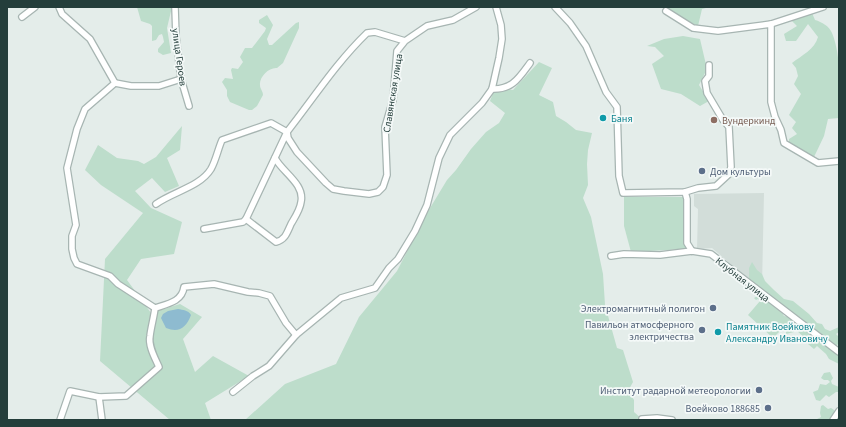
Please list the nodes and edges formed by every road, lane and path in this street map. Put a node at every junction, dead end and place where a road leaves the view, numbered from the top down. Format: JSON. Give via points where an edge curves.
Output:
{"nodes":[{"id":1,"x":35,"y":7,"type":"edge"},
{"id":2,"x":59,"y":7,"type":"edge"},
{"id":3,"x":175,"y":7,"type":"edge"},
{"id":4,"x":476,"y":7,"type":"edge"},
{"id":5,"x":496,"y":7,"type":"edge"},
{"id":6,"x":555,"y":7,"type":"edge"},
{"id":7,"x":823,"y":7,"type":"edge"},
{"id":8,"x":666,"y":11,"type":"dead end"},
{"id":9,"x":22,"y":17,"type":"dead end"},
{"id":10,"x":771,"y":24,"type":"junction"},
{"id":11,"x":405,"y":41,"type":"junction"},
{"id":12,"x":530,"y":63,"type":"dead end"},
{"id":13,"x":709,"y":65,"type":"dead end"},
{"id":14,"x":181,"y":78,"type":"junction"},
{"id":15,"x":115,"y":83,"type":"junction"},
{"id":16,"x":492,"y":89,"type":"junction"},
{"id":17,"x":189,"y":106,"type":"dead end"},
{"id":18,"x":286,"y":132,"type":"junction"},
{"id":19,"x":275,"y":158,"type":"junction"},
{"id":20,"x":839,"y":161,"type":"edge"},
{"id":21,"x":685,"y":192,"type":"junction"},
{"id":22,"x":156,"y":204,"type":"dead end"},
{"id":23,"x":246,"y":219,"type":"junction"},
{"id":24,"x":204,"y":229,"type":"dead end"},
{"id":25,"x":692,"y":251,"type":"junction"},
{"id":26,"x":610,"y":256,"type":"dead end"},
{"id":27,"x":155,"y":308,"type":"junction"},
{"id":28,"x":296,"y":335,"type":"junction"},
{"id":29,"x":839,"y":352,"type":"edge"},
{"id":30,"x":233,"y":392,"type":"dead end"},
{"id":31,"x":99,"y":397,"type":"junction"},
{"id":32,"x":839,"y":411,"type":"edge"},
{"id":33,"x":645,"y":419,"type":"dead end"},
{"id":34,"x":60,"y":420,"type":"edge"},
{"id":35,"x":102,"y":420,"type":"edge"},
{"id":36,"x":672,"y":420,"type":"edge"},
{"id":37,"x":833,"y":420,"type":"edge"}],
"edges":[{"from":1,"to":9,"type":"street"},
{"from":2,"to":15,"type":"street","via":[[62,14],[90,39]]},
{"from":3,"to":14,"type":"street","name":"улица Героев"},
{"from":4,"to":11,"type":"street","name":"Славянская улица","via":[[453,20],[427,26]]},
{"from":5,"to":16,"type":"street","via":[[502,39]]},
{"from":6,"to":21,"type":"street","via":[[586,46],[606,92],[617,107],[619,176],[623,193]]},
{"from":7,"to":10,"type":"street"},
{"from":8,"to":10,"type":"street","via":[[693,28],[718,31]]},
{"from":10,"to":20,"type":"street","via":[[771,102],[784,143],[818,163]]},
{"from":11,"to":18,"type":"street","via":[[375,32],[367,33],[335,68]]},
{"from":11,"to":18,"type":"street","name":"Славянская улица","via":[[397,51],[393,100],[385,127],[387,175],[383,187],[378,192],[369,194],[333,189],[294,147]]},
{"from":12,"to":16,"type":"street","via":[[510,85]]},
{"from":13,"to":21,"type":"street","via":[[709,76],[705,80],[707,93],[729,127],[731,167],[729,174],[716,186]]},
{"from":14,"to":15,"type":"street","via":[[159,86]]},
{"from":14,"to":17,"type":"street","name":"улица Героев"},
{"from":15,"to":27,"type":"street","via":[[85,109],[77,129],[67,168],[76,225],[72,236],[72,249],[76,264],[110,276]]},
{"from":16,"to":28,"type":"street","via":[[482,103],[450,135],[439,158],[427,205],[415,231],[398,259],[375,288],[341,298]]},
{"from":18,"to":19,"type":"street"},
{"from":18,"to":22,"type":"street","via":[[271,124],[222,140],[211,169],[203,177]]},
{"from":19,"to":23,"type":"street"},
{"from":19,"to":23,"type":"street","via":[[298,186],[302,199],[300,207],[285,238],[276,242]]},
{"from":21,"to":25,"type":"street","via":[[687,244]]},
{"from":23,"to":24,"type":"street","via":[[243,222]]},
{"from":25,"to":26,"type":"street","name":"Клубная улица"},
{"from":25,"to":29,"type":"street","name":"Клубная улица","via":[[711,254]]},
{"from":27,"to":28,"type":"street","via":[[179,299],[184,287],[214,284],[270,296]]},
{"from":27,"to":31,"type":"street","via":[[149,338],[159,367],[126,396]]},
{"from":28,"to":30,"type":"street","via":[[269,366]]},
{"from":31,"to":34,"type":"street","via":[[70,391]]},
{"from":31,"to":35,"type":"street"},
{"from":32,"to":37,"type":"street"},
{"from":33,"to":36,"type":"street"}]}
